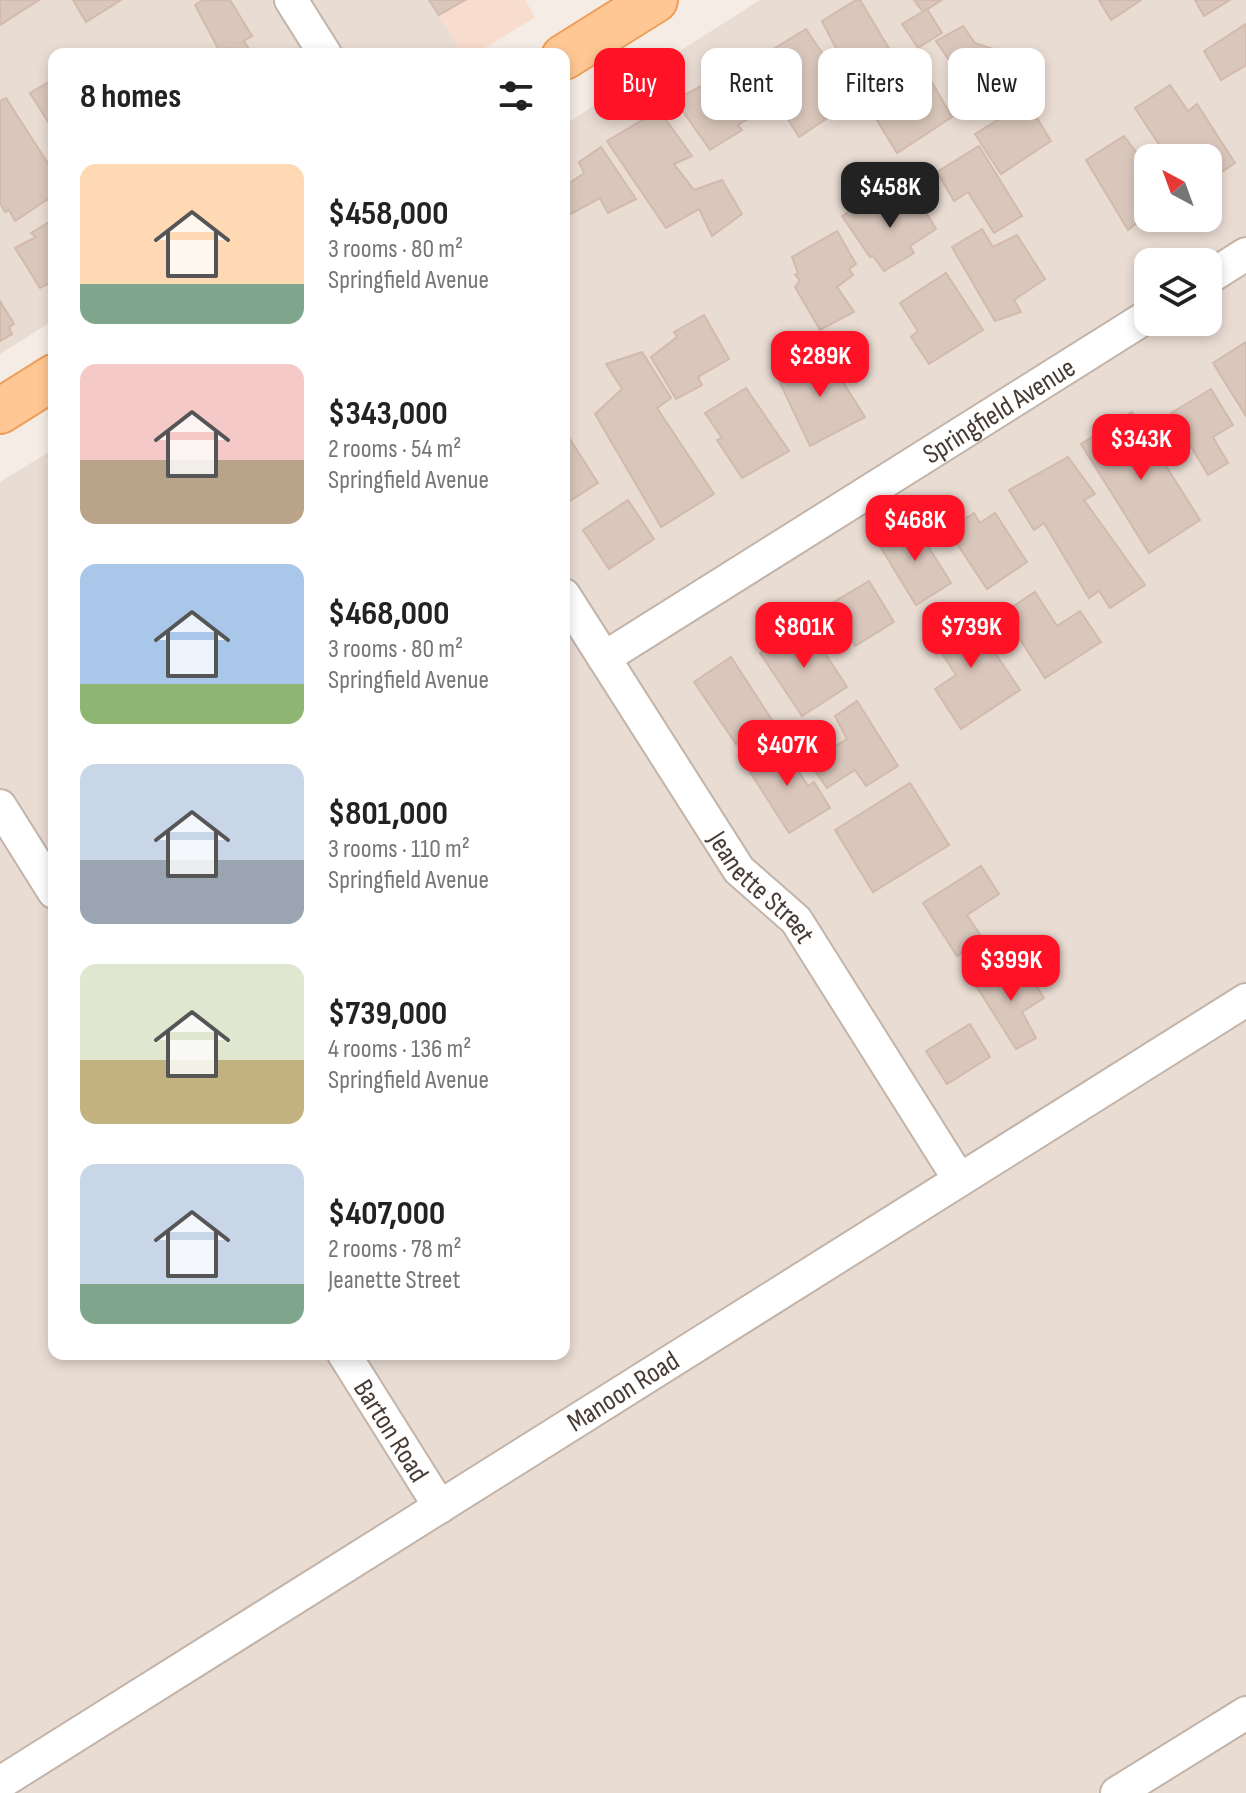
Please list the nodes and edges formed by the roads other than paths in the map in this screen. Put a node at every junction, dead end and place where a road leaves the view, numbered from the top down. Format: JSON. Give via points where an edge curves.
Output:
{"nodes":[{"id":1,"x":291,"y":0,"type":"edge"},
{"id":2,"x":655,"y":0,"type":"edge"},
{"id":3,"x":321,"y":48,"type":"edge"},
{"id":4,"x":570,"y":53,"type":"edge"},
{"id":5,"x":1246,"y":254,"type":"edge"},
{"id":6,"x":1222,"y":269,"type":"edge"},
{"id":7,"x":1134,"y":325,"type":"edge"},
{"id":8,"x":48,"y":381,"type":"edge"},
{"id":9,"x":0,"y":411,"type":"edge"},
{"id":10,"x":570,"y":604,"type":"edge"},
{"id":11,"x":604,"y":658,"type":"junction"},
{"id":12,"x":0,"y":806,"type":"edge"},
{"id":13,"x":48,"y":882,"type":"edge"},
{"id":14,"x":1246,"y":1000,"type":"edge"},
{"id":15,"x":959,"y":1179,"type":"junction"},
{"id":16,"x":348,"y":1360,"type":"edge"},
{"id":17,"x":440,"y":1507,"type":"junction"},
{"id":18,"x":1246,"y":1713,"type":"edge"},
{"id":19,"x":0,"y":1783,"type":"edge"},
{"id":20,"x":1117,"y":1793,"type":"edge"}],
"edges":[{"from":1,"to":3,"type":"street"},
{"from":2,"to":4,"type":"main road"},
{"from":5,"to":6,"type":"street"},
{"from":7,"to":11,"type":"street","name":"Springfield Avenue"},
{"from":8,"to":9,"type":"main road"},
{"from":10,"to":11,"type":"street","name":"Jeanette Street"},
{"from":11,"to":15,"type":"street","name":"Jeanette Street","via":[[739,870],[796,920]]},
{"from":12,"to":13,"type":"street"},
{"from":14,"to":15,"type":"street","name":"Manoon Road"},
{"from":15,"to":17,"type":"street","name":"Manoon Road"},
{"from":16,"to":17,"type":"street","name":"Barton Road"},
{"from":17,"to":19,"type":"street","name":"Manoon Road"},
{"from":18,"to":20,"type":"street"}]}
